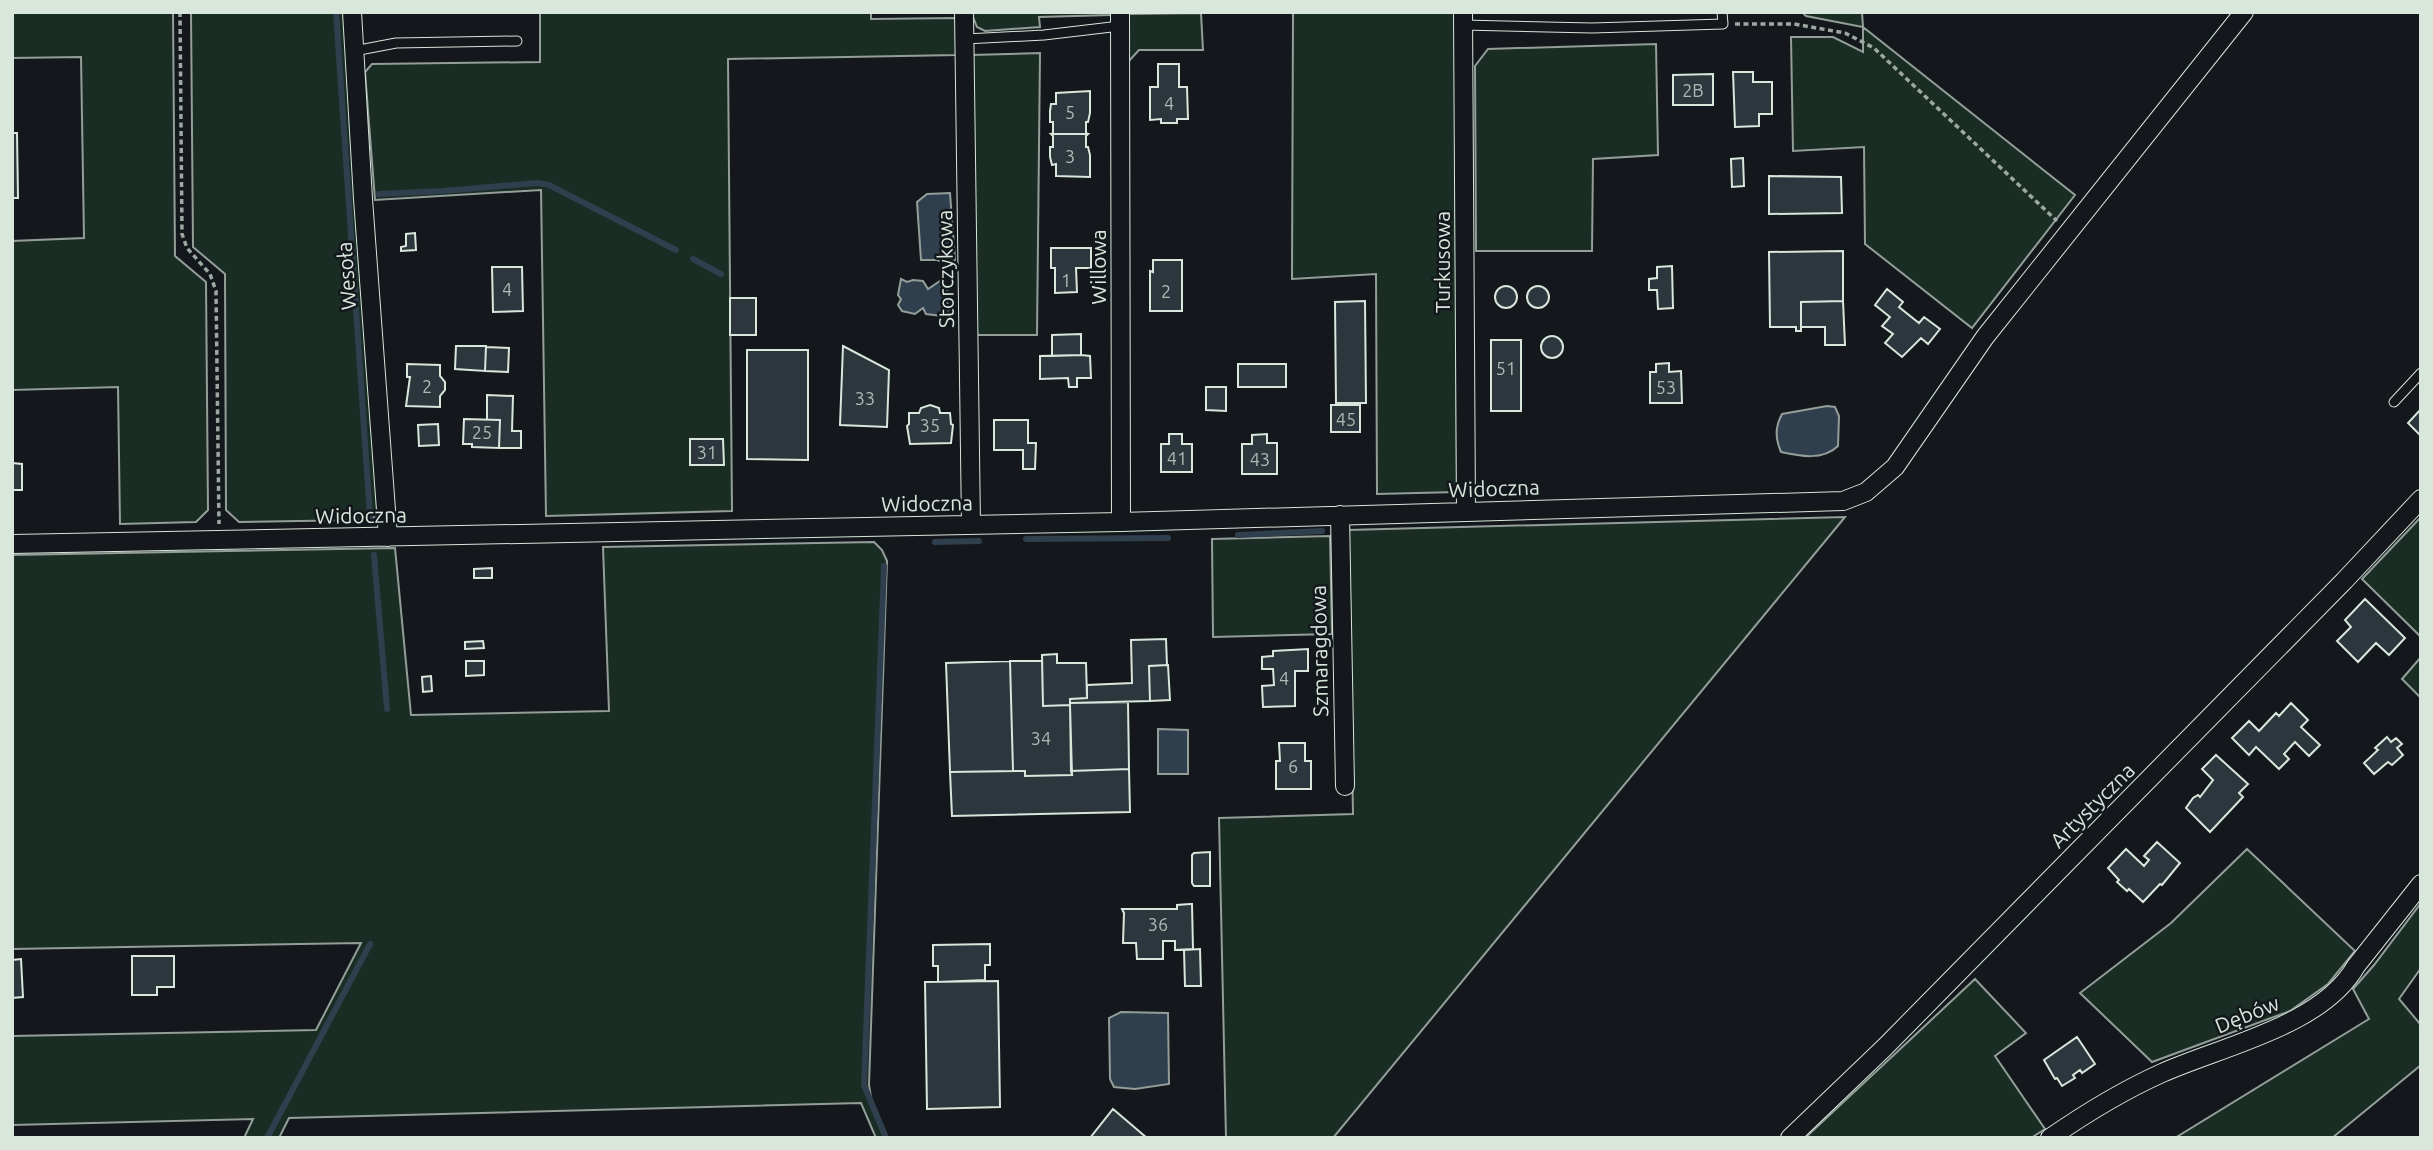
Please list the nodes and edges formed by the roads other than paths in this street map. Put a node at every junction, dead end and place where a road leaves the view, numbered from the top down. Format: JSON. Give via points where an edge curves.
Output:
{"nodes":[{"id":1,"x":352,"y":12,"type":"edge"},
{"id":2,"x":964,"y":12,"type":"edge"},
{"id":3,"x":1722,"y":12,"type":"edge"},
{"id":4,"x":2244,"y":12,"type":"edge"},
{"id":5,"x":1120,"y":19,"type":"edge"},
{"id":6,"x":1463,"y":19,"type":"edge"},
{"id":7,"x":965,"y":39,"type":"junction"},
{"id":8,"x":517,"y":41,"type":"dead end"},
{"id":9,"x":354,"y":51,"type":"junction"},
{"id":10,"x":2421,"y":373,"type":"edge"},
{"id":11,"x":2393,"y":402,"type":"dead end"},
{"id":12,"x":2421,"y":499,"type":"edge"},
{"id":13,"x":1466,"y":511,"type":"junction"},
{"id":14,"x":1340,"y":516,"type":"junction"},
{"id":15,"x":1121,"y":522,"type":"junction"},
{"id":16,"x":971,"y":525,"type":"junction"},
{"id":17,"x":388,"y":537,"type":"junction"},
{"id":18,"x":12,"y":544,"type":"edge"},
{"id":19,"x":1345,"y":786,"type":"dead end"},
{"id":20,"x":2421,"y":884,"type":"edge"},
{"id":21,"x":1790,"y":1138,"type":"edge"},
{"id":22,"x":2050,"y":1138,"type":"edge"}],
"edges":[{"from":1,"to":9,"type":"street","name":"Wesoła"},
{"from":2,"to":7,"type":"street","name":"Storczykowa"},
{"from":3,"to":6,"type":"lane","via":[[1723,24],[1592,28]]},
{"from":4,"to":13,"type":"street","name":"Widoczna","via":[[1985,337],[1895,467],[1866,492],[1843,501]]},
{"from":5,"to":7,"type":"lane","via":[[1044,35]]},
{"from":5,"to":15,"type":"street","name":"Willowa"},
{"from":6,"to":13,"type":"street","name":"Turkusowa"},
{"from":7,"to":16,"type":"street","name":"Storczykowa"},
{"from":8,"to":9,"type":"lane","via":[[396,43]]},
{"from":9,"to":17,"type":"street","name":"Wesoła"},
{"from":10,"to":11,"type":"lane"},
{"from":12,"to":21,"type":"street","name":"Artystyczna","via":[[1885,1047]]},
{"from":13,"to":14,"type":"street","name":"Widoczna"},
{"from":14,"to":15,"type":"street","name":"Widoczna"},
{"from":14,"to":19,"type":"street","name":"Szmaragdowa"},
{"from":15,"to":16,"type":"street","name":"Widoczna"},
{"from":16,"to":17,"type":"street","name":"Widoczna"},
{"from":17,"to":18,"type":"street","name":"Widoczna"},
{"from":20,"to":22,"type":"street","name":"Dębów","via":[[2348,981],[2305,1015],[2162,1073],[2096,1107]]}]}
